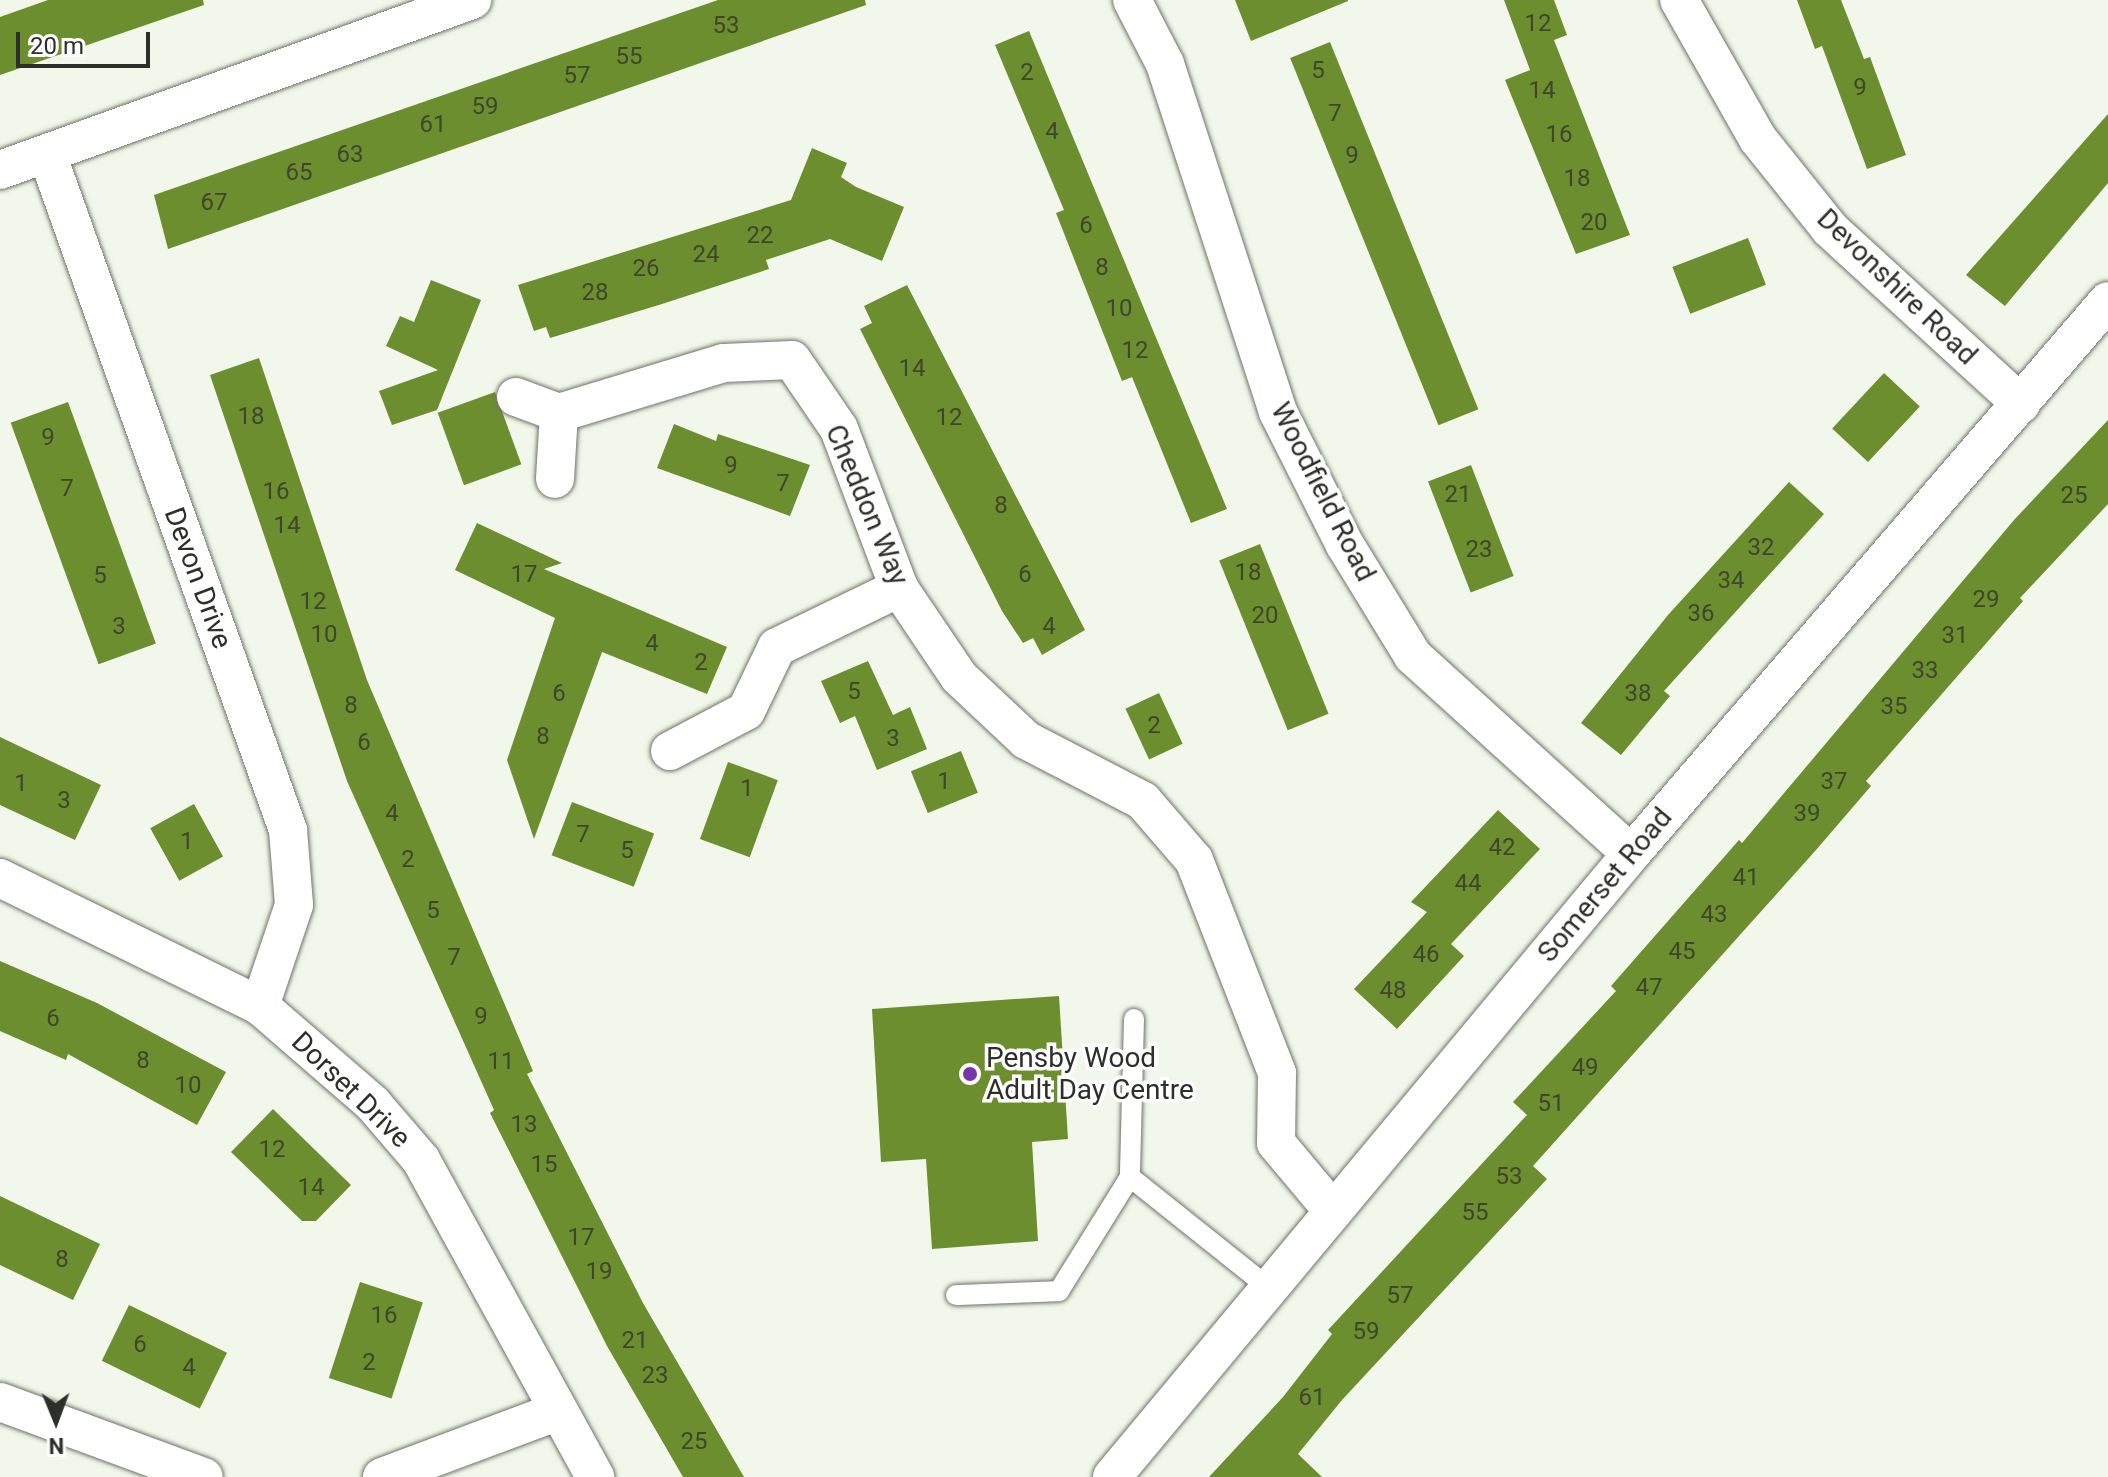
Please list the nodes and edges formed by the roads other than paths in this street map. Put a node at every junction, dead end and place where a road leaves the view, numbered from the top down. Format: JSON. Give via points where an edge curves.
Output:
{"nodes":[{"id":1,"x":472,"y":0,"type":"edge"},
{"id":2,"x":1132,"y":0,"type":"edge"},
{"id":3,"x":1679,"y":0,"type":"edge"},
{"id":4,"x":47,"y":154,"type":"junction"},
{"id":5,"x":0,"y":170,"type":"edge"},
{"id":6,"x":2108,"y":301,"type":"edge"},
{"id":7,"x":516,"y":397,"type":"dead end"},
{"id":8,"x":2021,"y":404,"type":"junction"},
{"id":9,"x":559,"y":413,"type":"junction"},
{"id":10,"x":555,"y":479,"type":"dead end"},
{"id":11,"x":899,"y":588,"type":"junction"},
{"id":12,"x":670,"y":751,"type":"dead end"},
{"id":13,"x":1631,"y":854,"type":"junction"},
{"id":14,"x":0,"y":878,"type":"edge"},
{"id":15,"x":260,"y":1006,"type":"junction"},
{"id":16,"x":1134,"y":1019,"type":"dead end"},
{"id":17,"x":1130,"y":1177,"type":"junction"},
{"id":18,"x":1333,"y":1211,"type":"junction"},
{"id":19,"x":1269,"y":1288,"type":"junction"},
{"id":20,"x":956,"y":1295,"type":"dead end"},
{"id":21,"x":0,"y":1402,"type":"edge"},
{"id":22,"x":556,"y":1412,"type":"junction"},
{"id":23,"x":204,"y":1477,"type":"edge"},
{"id":24,"x":382,"y":1477,"type":"edge"},
{"id":25,"x":595,"y":1477,"type":"edge"},
{"id":26,"x":1112,"y":1477,"type":"edge"}],
"edges":[{"from":1,"to":4,"type":"street"},
{"from":2,"to":13,"type":"street","name":"Woodfield Road","via":[[1165,64],[1278,412],[1345,545],[1413,656]]},
{"from":3,"to":8,"type":"street","name":"Devonshire Road","via":[[1758,139],[1830,229]]},
{"from":4,"to":5,"type":"street"},
{"from":4,"to":15,"type":"street","name":"Devon Drive","via":[[288,830],[294,905]]},
{"from":6,"to":8,"type":"street","name":"Somerset Road"},
{"from":7,"to":9,"type":"street"},
{"from":8,"to":13,"type":"street","name":"Somerset Road"},
{"from":9,"to":10,"type":"street"},
{"from":9,"to":11,"type":"street","name":"Cheddon Way","via":[[724,363],[792,360],[839,429]]},
{"from":11,"to":12,"type":"street","via":[[777,647],[746,711]]},
{"from":11,"to":18,"type":"street","name":"Cheddon Way","via":[[959,677],[1026,740],[1143,801],[1194,860],[1277,1073],[1276,1143]]},
{"from":13,"to":18,"type":"street","name":"Somerset Road"},
{"from":14,"to":15,"type":"street","name":"Dorset Drive"},
{"from":15,"to":22,"type":"street","name":"Dorset Drive","via":[[322,1055],[421,1160]]},
{"from":16,"to":17,"type":"lane"},
{"from":17,"to":19,"type":"lane"},
{"from":17,"to":20,"type":"lane","via":[[1059,1291]]},
{"from":18,"to":19,"type":"street","name":"Somerset Road"},
{"from":19,"to":26,"type":"street","name":"Somerset Road"},
{"from":21,"to":23,"type":"street"},
{"from":22,"to":24,"type":"street"},
{"from":22,"to":25,"type":"street","name":"Dorset Drive"}]}
